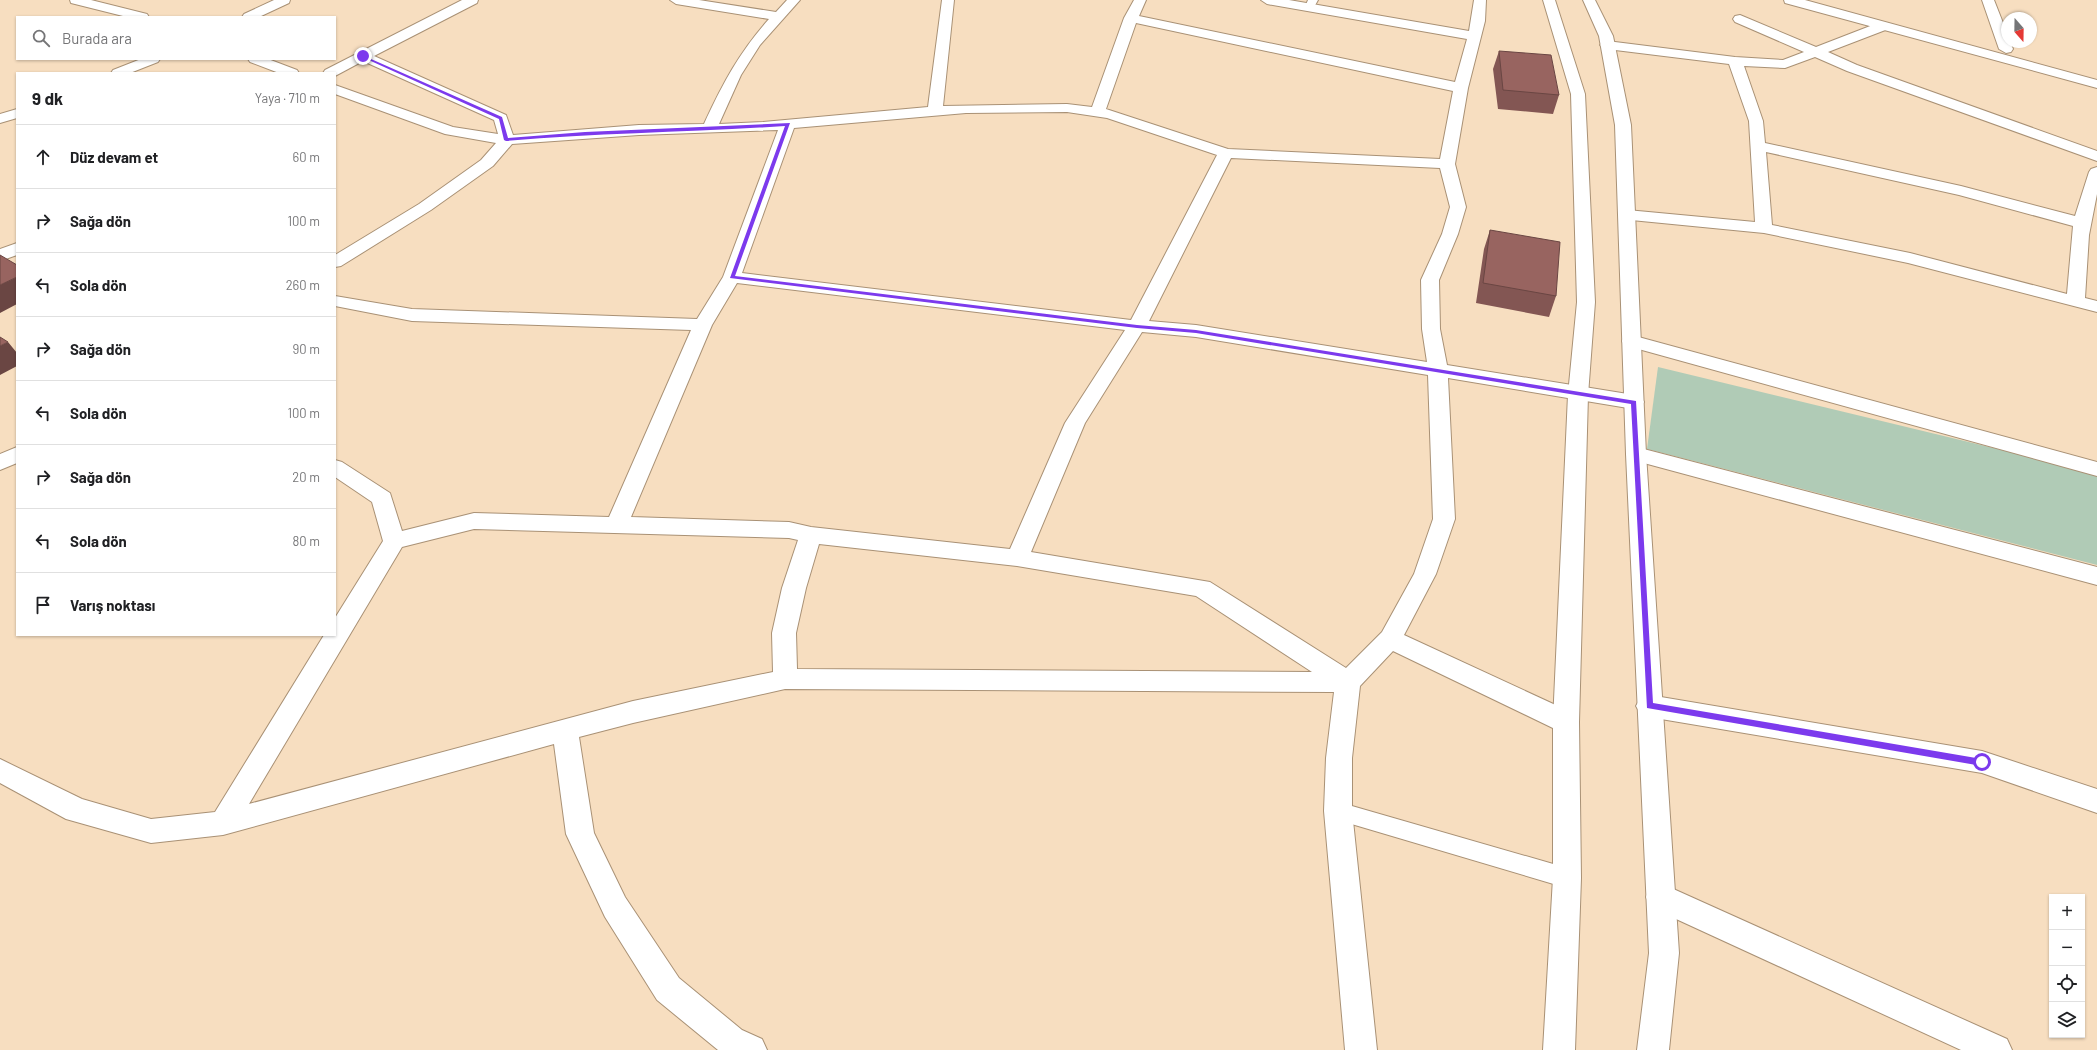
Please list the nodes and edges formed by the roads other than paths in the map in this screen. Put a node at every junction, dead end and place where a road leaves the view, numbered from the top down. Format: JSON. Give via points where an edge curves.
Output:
{"nodes":[{"id":1,"x":284,"y":0,"type":"edge"},
{"id":2,"x":472,"y":0,"type":"edge"},
{"id":3,"x":676,"y":0,"type":"edge"},
{"id":4,"x":794,"y":0,"type":"edge"},
{"id":5,"x":948,"y":0,"type":"edge"},
{"id":6,"x":1140,"y":0,"type":"edge"},
{"id":7,"x":1267,"y":0,"type":"edge"},
{"id":8,"x":1480,"y":0,"type":"edge"},
{"id":9,"x":1549,"y":0,"type":"edge"},
{"id":10,"x":1588,"y":0,"type":"edge"},
{"id":11,"x":1790,"y":0,"type":"edge"},
{"id":12,"x":1819,"y":0,"type":"edge"},
{"id":13,"x":1988,"y":0,"type":"edge"},
{"id":14,"x":85,"y":1,"type":"edge"},
{"id":15,"x":1311,"y":4,"type":"edge"},
{"id":16,"x":138,"y":16,"type":"edge"},
{"id":17,"x":251,"y":16,"type":"edge"},
{"id":18,"x":779,"y":17,"type":"junction"},
{"id":19,"x":1131,"y":18,"type":"junction"},
{"id":20,"x":1740,"y":19,"type":"dead end"},
{"id":21,"x":1883,"y":26,"type":"junction"},
{"id":22,"x":1474,"y":36,"type":"junction"},
{"id":23,"x":1607,"y":45,"type":"junction"},
{"id":24,"x":2006,"y":49,"type":"junction"},
{"id":25,"x":1817,"y":52,"type":"junction"},
{"id":26,"x":363,"y":56,"type":"junction"},
{"id":27,"x":150,"y":60,"type":"edge"},
{"id":28,"x":258,"y":60,"type":"edge"},
{"id":29,"x":1734,"y":60,"type":"junction"},
{"id":30,"x":120,"y":72,"type":"edge"},
{"id":31,"x":289,"y":72,"type":"edge"},
{"id":32,"x":332,"y":72,"type":"edge"},
{"id":33,"x":2097,"y":72,"type":"edge"},
{"id":34,"x":2097,"y":84,"type":"edge"},
{"id":35,"x":1461,"y":88,"type":"junction"},
{"id":36,"x":336,"y":89,"type":"edge"},
{"id":37,"x":355,"y":96,"type":"junction"},
{"id":38,"x":336,"y":105,"type":"edge"},
{"id":39,"x":935,"y":111,"type":"junction"},
{"id":40,"x":1098,"y":112,"type":"junction"},
{"id":41,"x":16,"y":113,"type":"edge"},
{"id":42,"x":0,"y":119,"type":"edge"},
{"id":43,"x":788,"y":124,"type":"junction"},
{"id":44,"x":709,"y":129,"type":"junction"},
{"id":45,"x":506,"y":140,"type":"junction"},
{"id":46,"x":1758,"y":146,"type":"junction"},
{"id":47,"x":1226,"y":153,"type":"junction"},
{"id":48,"x":2097,"y":156,"type":"edge"},
{"id":49,"x":1447,"y":164,"type":"junction"},
{"id":50,"x":2097,"y":172,"type":"edge"},
{"id":51,"x":1627,"y":215,"type":"junction"},
{"id":52,"x":2081,"y":223,"type":"junction"},
{"id":53,"x":1764,"y":228,"type":"junction"},
{"id":54,"x":16,"y":248,"type":"edge"},
{"id":55,"x":0,"y":256,"type":"edge"},
{"id":56,"x":336,"y":261,"type":"edge"},
{"id":57,"x":732,"y":277,"type":"junction"},
{"id":58,"x":336,"y":300,"type":"edge"},
{"id":59,"x":2076,"y":301,"type":"junction"},
{"id":60,"x":2097,"y":307,"type":"edge"},
{"id":61,"x":703,"y":325,"type":"junction"},
{"id":62,"x":1137,"y":326,"type":"junction"},
{"id":63,"x":1631,"y":341,"type":"junction"},
{"id":64,"x":1438,"y":371,"type":"junction"},
{"id":65,"x":1578,"y":395,"type":"junction"},
{"id":66,"x":1634,"y":402,"type":"junction"},
{"id":67,"x":1636,"y":454,"type":"junction"},
{"id":68,"x":16,"y":455,"type":"edge"},
{"id":69,"x":0,"y":463,"type":"edge"},
{"id":70,"x":336,"y":468,"type":"edge"},
{"id":71,"x":2097,"y":469,"type":"edge"},
{"id":72,"x":617,"y":524,"type":"junction"},
{"id":73,"x":811,"y":535,"type":"junction"},
{"id":74,"x":394,"y":541,"type":"junction"},
{"id":75,"x":1017,"y":558,"type":"junction"},
{"id":76,"x":2097,"y":576,"type":"edge"},
{"id":77,"x":1390,"y":638,"type":"junction"},
{"id":78,"x":785,"y":679,"type":"junction"},
{"id":79,"x":1348,"y":682,"type":"junction"},
{"id":80,"x":1649,"y":706,"type":"junction"},
{"id":81,"x":1566,"y":722,"type":"junction"},
{"id":82,"x":565,"y":730,"type":"junction"},
{"id":83,"x":0,"y":770,"type":"edge"},
{"id":84,"x":2097,"y":801,"type":"edge"},
{"id":85,"x":1338,"y":811,"type":"junction"},
{"id":86,"x":223,"y":823,"type":"junction"},
{"id":87,"x":1567,"y":878,"type":"junction"},
{"id":88,"x":1660,"y":898,"type":"junction"},
{"id":89,"x":751,"y":1050,"type":"edge"},
{"id":90,"x":1361,"y":1050,"type":"edge"},
{"id":91,"x":1559,"y":1050,"type":"edge"},
{"id":92,"x":1653,"y":1050,"type":"edge"},
{"id":93,"x":1996,"y":1050,"type":"edge"}],
"edges":[{"from":1,"to":17,"type":"street"},
{"from":2,"to":26,"type":"street"},
{"from":3,"to":18,"type":"street"},
{"from":4,"to":18,"type":"street"},
{"from":5,"to":39,"type":"street"},
{"from":6,"to":19,"type":"street"},
{"from":7,"to":15,"type":"street"},
{"from":8,"to":22,"type":"street"},
{"from":9,"to":65,"type":"street","via":[[1578,94],[1586,302]]},
{"from":10,"to":23,"type":"street","via":[[1606,36]]},
{"from":11,"to":21,"type":"street"},
{"from":12,"to":24,"type":"street"},
{"from":13,"to":24,"type":"street"},
{"from":14,"to":16,"type":"street"},
{"from":15,"to":22,"type":"street"},
{"from":18,"to":44,"type":"street","via":[[756,43],[734,75]]},
{"from":19,"to":35,"type":"street"},
{"from":19,"to":40,"type":"street"},
{"from":20,"to":25,"type":"street"},
{"from":21,"to":25,"type":"street"},
{"from":21,"to":34,"type":"street"},
{"from":22,"to":35,"type":"street"},
{"from":23,"to":29,"type":"street"},
{"from":23,"to":51,"type":"street","via":[[1623,125]]},
{"from":24,"to":33,"type":"street"},
{"from":25,"to":29,"type":"street","via":[[1785,64]]},
{"from":25,"to":48,"type":"street","via":[[1852,68]]},
{"from":26,"to":32,"type":"street"},
{"from":26,"to":45,"type":"street","via":[[500,118]]},
{"from":27,"to":30,"type":"street"},
{"from":28,"to":31,"type":"street"},
{"from":29,"to":46,"type":"street","via":[[1756,121]]},
{"from":35,"to":49,"type":"street"},
{"from":36,"to":37,"type":"street"},
{"from":37,"to":38,"type":"street"},
{"from":37,"to":45,"type":"street","via":[[450,131]]},
{"from":39,"to":40,"type":"street","via":[[1020,107],[1067,108]]},
{"from":39,"to":43,"type":"street"},
{"from":40,"to":47,"type":"street"},
{"from":41,"to":42,"type":"street"},
{"from":43,"to":44,"type":"street"},
{"from":43,"to":57,"type":"street"},
{"from":44,"to":45,"type":"street","via":[[632,131]]},
{"from":45,"to":56,"type":"street","via":[[487,163],[426,207]]},
{"from":46,"to":52,"type":"street","via":[[1961,191]]},
{"from":46,"to":53,"type":"street"},
{"from":47,"to":49,"type":"street"},
{"from":47,"to":62,"type":"street"},
{"from":49,"to":64,"type":"street","via":[[1458,207],[1450,234],[1430,280],[1431,329]]},
{"from":50,"to":52,"type":"street","via":[[2089,189]]},
{"from":51,"to":53,"type":"street"},
{"from":51,"to":63,"type":"street"},
{"from":52,"to":59,"type":"street"},
{"from":53,"to":59,"type":"street","via":[[1910,258]]},
{"from":54,"to":55,"type":"street"},
{"from":57,"to":61,"type":"street"},
{"from":57,"to":62,"type":"street"},
{"from":58,"to":61,"type":"street","via":[[412,315]]},
{"from":59,"to":60,"type":"street"},
{"from":61,"to":72,"type":"street"},
{"from":62,"to":64,"type":"street","via":[[1196,331]]},
{"from":62,"to":75,"type":"street","via":[[1075,423]]},
{"from":63,"to":66,"type":"street"},
{"from":63,"to":71,"type":"street"},
{"from":64,"to":65,"type":"street"},
{"from":64,"to":77,"type":"street","via":[[1444,519],[1425,574]]},
{"from":65,"to":66,"type":"street"},
{"from":65,"to":81,"type":"street"},
{"from":66,"to":67,"type":"street"},
{"from":67,"to":76,"type":"street"},
{"from":67,"to":80,"type":"street"},
{"from":68,"to":69,"type":"street"},
{"from":70,"to":74,"type":"street","via":[[382,498]]},
{"from":72,"to":73,"type":"street","via":[[788,530]]},
{"from":72,"to":74,"type":"street","via":[[474,521]]},
{"from":73,"to":75,"type":"street"},
{"from":73,"to":78,"type":"street","via":[[794,588],[784,633]]},
{"from":74,"to":86,"type":"street"},
{"from":75,"to":79,"type":"street","via":[[1202,588]]},
{"from":77,"to":79,"type":"street"},
{"from":77,"to":81,"type":"street"},
{"from":78,"to":79,"type":"street"},
{"from":78,"to":82,"type":"street","via":[[633,712]]},
{"from":79,"to":85,"type":"street","via":[[1339,758]]},
{"from":80,"to":84,"type":"street","via":[[1982,762]]},
{"from":80,"to":88,"type":"street"},
{"from":81,"to":87,"type":"street"},
{"from":82,"to":86,"type":"street"},
{"from":82,"to":89,"type":"street","via":[[580,834],[615,907],[668,989],[731,1042]]},
{"from":83,"to":86,"type":"street","via":[[76,810],[151,831]]},
{"from":85,"to":87,"type":"lane"},
{"from":85,"to":90,"type":"street"},
{"from":87,"to":91,"type":"street"},
{"from":88,"to":92,"type":"street","via":[[1664,953]]},
{"from":88,"to":93,"type":"street"}]}
